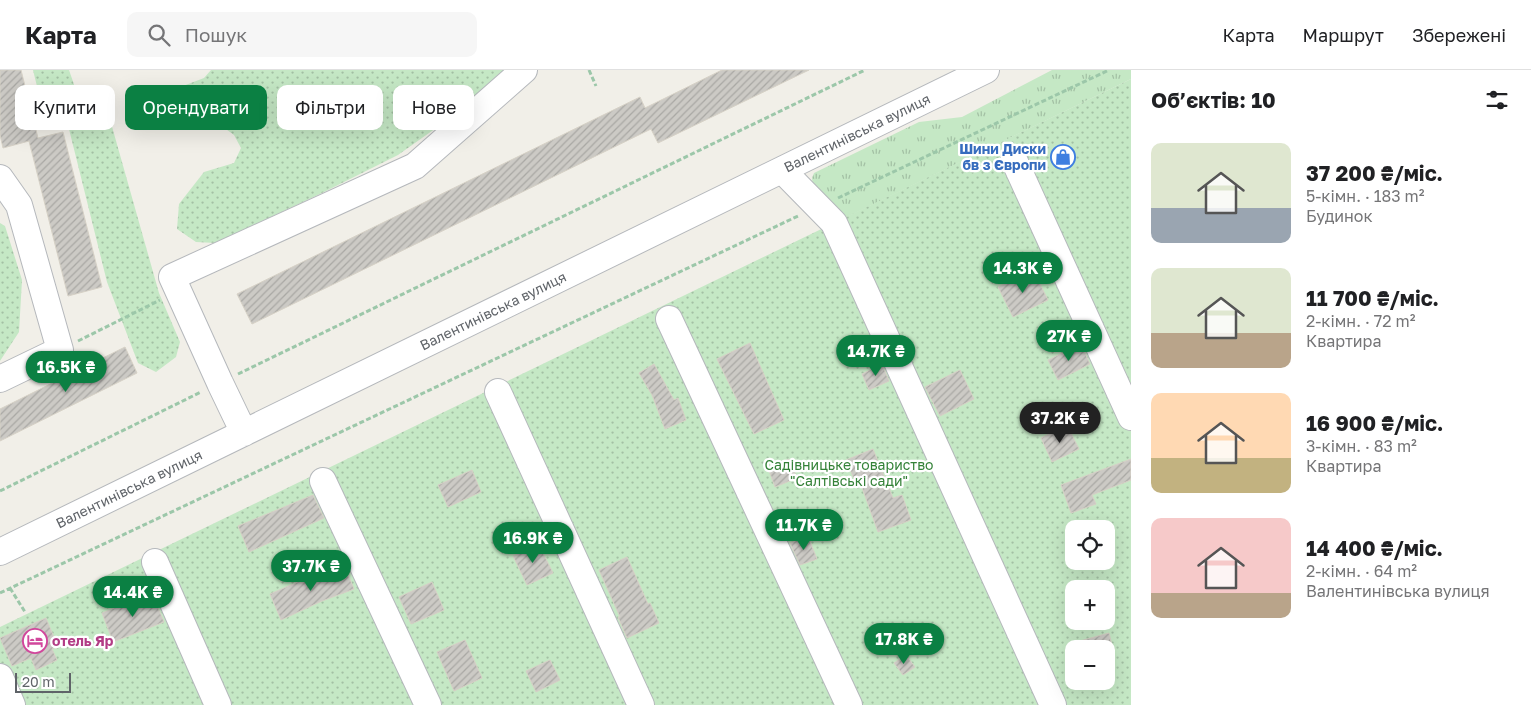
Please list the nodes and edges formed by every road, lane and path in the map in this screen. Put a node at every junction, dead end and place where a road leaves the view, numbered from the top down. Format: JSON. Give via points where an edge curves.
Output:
{"nodes":[{"id":1,"x":524,"y":70,"type":"edge"},
{"id":2,"x":589,"y":70,"type":"edge"},
{"id":3,"x":865,"y":70,"type":"edge"},
{"id":4,"x":986,"y":70,"type":"edge"},
{"id":5,"x":1109,"y":70,"type":"edge"},
{"id":6,"x":596,"y":86,"type":"dead end"},
{"id":7,"x":1014,"y":160,"type":"dead end"},
{"id":8,"x":782,"y":170,"type":"junction"},
{"id":9,"x":0,"y":178,"type":"edge"},
{"id":10,"x":818,"y":207,"type":"junction"},
{"id":11,"x":144,"y":308,"type":"dead end"},
{"id":12,"x":669,"y":318,"type":"dead end"},
{"id":13,"x":60,"y":350,"type":"junction"},
{"id":14,"x":0,"y":379,"type":"edge"},
{"id":15,"x":220,"y":383,"type":"junction"},
{"id":16,"x":498,"y":392,"type":"dead end"},
{"id":17,"x":1131,"y":417,"type":"edge"},
{"id":18,"x":244,"y":433,"type":"junction"},
{"id":19,"x":324,"y":481,"type":"dead end"},
{"id":20,"x":0,"y":491,"type":"edge"},
{"id":21,"x":0,"y":552,"type":"edge"},
{"id":22,"x":154,"y":562,"type":"dead end"},
{"id":23,"x":10,"y":588,"type":"junction"},
{"id":24,"x":0,"y":593,"type":"edge"},
{"id":25,"x":25,"y":612,"type":"dead end"},
{"id":26,"x":0,"y":677,"type":"edge"},
{"id":27,"x":12,"y":705,"type":"edge"},
{"id":28,"x":218,"y":705,"type":"edge"},
{"id":29,"x":428,"y":705,"type":"edge"},
{"id":30,"x":641,"y":705,"type":"edge"},
{"id":31,"x":850,"y":705,"type":"edge"},
{"id":32,"x":1053,"y":705,"type":"edge"}],
"edges":[{"from":1,"to":15,"type":"street","via":[[415,166],[172,277]]},
{"from":2,"to":6,"type":"path"},
{"from":3,"to":15,"type":"path"},
{"from":4,"to":8,"type":"street","name":"Валентинівська вулиця"},
{"from":5,"to":10,"type":"path"},
{"from":7,"to":17,"type":"street"},
{"from":8,"to":10,"type":"street"},
{"from":8,"to":18,"type":"street","name":"Валентинівська вулиця"},
{"from":9,"to":13,"type":"street","via":[[19,206]]},
{"from":10,"to":23,"type":"path"},
{"from":10,"to":32,"type":"street","via":[[834,223]]},
{"from":11,"to":13,"type":"path"},
{"from":12,"to":31,"type":"street"},
{"from":13,"to":14,"type":"street"},
{"from":15,"to":18,"type":"street"},
{"from":15,"to":20,"type":"path"},
{"from":16,"to":30,"type":"street"},
{"from":18,"to":21,"type":"street","name":"Валентинівська вулиця"},
{"from":19,"to":29,"type":"street"},
{"from":22,"to":28,"type":"street"},
{"from":23,"to":24,"type":"path"},
{"from":23,"to":25,"type":"path"},
{"from":26,"to":27,"type":"street"}]}
